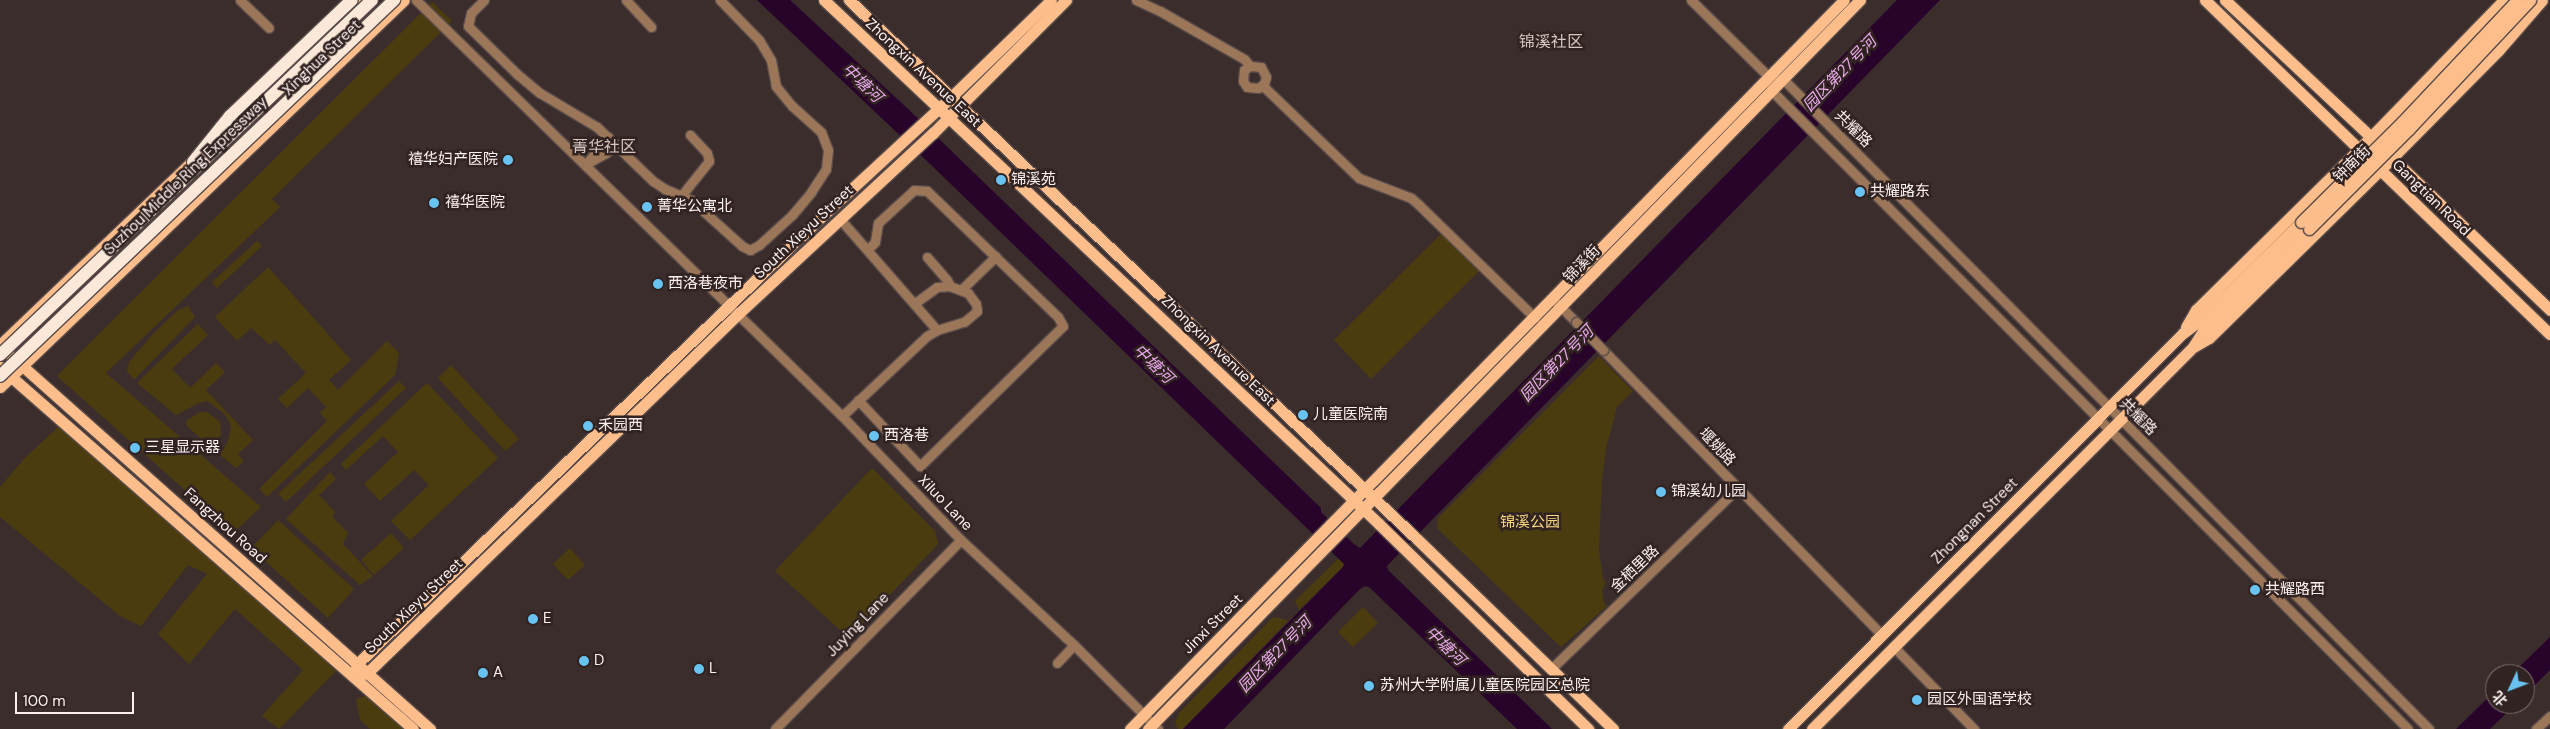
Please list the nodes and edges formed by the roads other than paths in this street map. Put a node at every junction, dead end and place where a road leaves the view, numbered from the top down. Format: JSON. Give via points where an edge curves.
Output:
{"nodes":[{"id":1,"x":240,"y":0,"type":"edge"},
{"id":2,"x":352,"y":0,"type":"edge"},
{"id":3,"x":361,"y":0,"type":"edge"},
{"id":4,"x":372,"y":0,"type":"edge"},
{"id":5,"x":394,"y":0,"type":"edge"},
{"id":6,"x":404,"y":0,"type":"edge"},
{"id":7,"x":416,"y":0,"type":"edge"},
{"id":8,"x":484,"y":0,"type":"edge"},
{"id":9,"x":626,"y":0,"type":"edge"},
{"id":10,"x":720,"y":0,"type":"edge"},
{"id":11,"x":824,"y":0,"type":"edge"},
{"id":12,"x":849,"y":0,"type":"edge"},
{"id":13,"x":1051,"y":0,"type":"edge"},
{"id":14,"x":1066,"y":0,"type":"edge"},
{"id":15,"x":1136,"y":0,"type":"edge"},
{"id":16,"x":1691,"y":0,"type":"edge"},
{"id":17,"x":1844,"y":0,"type":"edge"},
{"id":18,"x":1860,"y":0,"type":"edge"},
{"id":19,"x":2205,"y":0,"type":"edge"},
{"id":20,"x":2225,"y":0,"type":"edge"},
{"id":21,"x":2504,"y":0,"type":"edge"},
{"id":22,"x":2517,"y":0,"type":"edge"},
{"id":23,"x":2530,"y":0,"type":"edge"},
{"id":24,"x":2542,"y":0,"type":"edge"},
{"id":25,"x":651,"y":27,"type":"dead end"},
{"id":26,"x":269,"y":28,"type":"dead end"},
{"id":27,"x":1250,"y":66,"type":"junction"},
{"id":28,"x":1770,"y":78,"type":"junction"},
{"id":29,"x":1784,"y":80,"type":"junction"},
{"id":30,"x":1262,"y":85,"type":"junction"},
{"id":31,"x":1772,"y":92,"type":"junction"},
{"id":32,"x":951,"y":97,"type":"junction"},
{"id":33,"x":961,"y":105,"type":"junction"},
{"id":34,"x":938,"y":109,"type":"junction"},
{"id":35,"x":949,"y":118,"type":"junction"},
{"id":36,"x":690,"y":135,"type":"dead end"},
{"id":37,"x":608,"y":137,"type":"junction"},
{"id":38,"x":2370,"y":137,"type":"junction"},
{"id":39,"x":615,"y":143,"type":"junction"},
{"id":40,"x":2359,"y":149,"type":"junction"},
{"id":41,"x":2392,"y":158,"type":"junction"},
{"id":42,"x":586,"y":164,"type":"junction"},
{"id":43,"x":2380,"y":170,"type":"junction"},
{"id":44,"x":681,"y":196,"type":"junction"},
{"id":45,"x":158,"y":204,"type":"junction"},
{"id":46,"x":840,"y":219,"type":"junction"},
{"id":47,"x":2305,"y":226,"type":"junction"},
{"id":48,"x":868,"y":249,"type":"junction"},
{"id":49,"x":996,"y":256,"type":"junction"},
{"id":50,"x":926,"y":257,"type":"dead end"},
{"id":51,"x":950,"y":286,"type":"junction"},
{"id":52,"x":962,"y":289,"type":"junction"},
{"id":53,"x":915,"y":303,"type":"junction"},
{"id":54,"x":1557,"y":303,"type":"junction"},
{"id":55,"x":734,"y":309,"type":"junction"},
{"id":56,"x":2550,"y":310,"type":"edge"},
{"id":57,"x":1535,"y":318,"type":"junction"},
{"id":58,"x":937,"y":330,"type":"junction"},
{"id":59,"x":2182,"y":333,"type":"junction"},
{"id":60,"x":2550,"y":334,"type":"edge"},
{"id":61,"x":0,"y":346,"type":"edge"},
{"id":62,"x":2194,"y":347,"type":"junction"},
{"id":63,"x":0,"y":355,"type":"edge"},
{"id":64,"x":23,"y":366,"type":"junction"},
{"id":65,"x":0,"y":367,"type":"edge"},
{"id":66,"x":6,"y":376,"type":"edge"},
{"id":67,"x":0,"y":387,"type":"edge"},
{"id":68,"x":858,"y":400,"type":"junction"},
{"id":69,"x":2109,"y":408,"type":"junction"},
{"id":70,"x":842,"y":416,"type":"junction"},
{"id":71,"x":2099,"y":418,"type":"junction"},
{"id":72,"x":2121,"y":419,"type":"junction"},
{"id":73,"x":2110,"y":430,"type":"junction"},
{"id":74,"x":1738,"y":488,"type":"junction"},
{"id":75,"x":1369,"y":494,"type":"junction"},
{"id":76,"x":1359,"y":505,"type":"junction"},
{"id":77,"x":961,"y":540,"type":"junction"},
{"id":78,"x":1321,"y":544,"type":"junction"},
{"id":79,"x":1882,"y":635,"type":"junction"},
{"id":80,"x":1074,"y":645,"type":"junction"},
{"id":81,"x":1894,"y":647,"type":"junction"},
{"id":82,"x":1057,"y":663,"type":"dead end"},
{"id":83,"x":357,"y":664,"type":"junction"},
{"id":84,"x":1551,"y":670,"type":"junction"},
{"id":85,"x":366,"y":672,"type":"junction"},
{"id":86,"x":354,"y":676,"type":"junction"},
{"id":87,"x":1144,"y":715,"type":"junction"},
{"id":88,"x":2550,"y":716,"type":"edge"},
{"id":89,"x":1153,"y":727,"type":"edge"},
{"id":90,"x":413,"y":729,"type":"edge"},
{"id":91,"x":430,"y":729,"type":"edge"},
{"id":92,"x":776,"y":729,"type":"edge"},
{"id":93,"x":1130,"y":729,"type":"edge"},
{"id":94,"x":1588,"y":729,"type":"edge"},
{"id":95,"x":1613,"y":729,"type":"edge"},
{"id":96,"x":1788,"y":729,"type":"edge"},
{"id":97,"x":1812,"y":729,"type":"edge"},
{"id":98,"x":1974,"y":729,"type":"edge"},
{"id":99,"x":2408,"y":729,"type":"edge"},
{"id":100,"x":2429,"y":729,"type":"edge"},
{"id":101,"x":2536,"y":729,"type":"edge"}],
"edges":[{"from":1,"to":26,"type":"street"},
{"from":2,"to":45,"type":"highway","bridge":true,"via":[[230,116]]},
{"from":3,"to":61,"type":"main road","name":"Xinghua Street"},
{"from":4,"to":45,"type":"highway","name":"Suzhou Middle Ring Expressway","bridge":true},
{"from":5,"to":66,"type":"highway","name":"Suzhou Middle Ring Expressway","bridge":true},
{"from":6,"to":64,"type":"main road","name":"Xinghua Street"},
{"from":7,"to":42,"type":"street","name":"Xiluo Lane"},
{"from":8,"to":37,"type":"street","via":[[469,17],[471,30],[530,86],[584,118]]},
{"from":9,"to":25,"type":"street"},
{"from":10,"to":44,"type":"street","via":[[766,50],[773,78],[783,96],[825,137],[828,164],[811,192],[792,214],[750,250],[701,207]]},
{"from":11,"to":34,"type":"main road","name":"Zhongxin Avenue East"},
{"from":12,"to":32,"type":"main road","name":"Zhongxin Avenue East"},
{"from":13,"to":32,"type":"main road"},
{"from":14,"to":33,"type":"main road","name":"South Xieyu Street"},
{"from":15,"to":27,"type":"street","via":[[1236,54]]},
{"from":16,"to":28,"type":"street"},
{"from":17,"to":28,"type":"main road","name":"锦溪街"},
{"from":18,"to":29,"type":"main road","name":"锦溪街"},
{"from":19,"to":40,"type":"main road","name":"Gangtian Road"},
{"from":20,"to":38,"type":"main road","name":"Gangtian Road"},
{"from":21,"to":38,"type":"main road"},
{"from":22,"to":47,"type":"main road","name":"钟南街","bridge":true},
{"from":23,"to":47,"type":"main road","name":"钟南街","bridge":true,"via":[[2409,130]]},
{"from":24,"to":41,"type":"main road","via":[[2498,51]]},
{"from":27,"to":30,"type":"street","via":[[1263,70],[1266,77]]},
{"from":27,"to":30,"type":"street","via":[[1243,74],[1245,84],[1254,89]]},
{"from":28,"to":29,"type":"street"},
{"from":28,"to":31,"type":"street"},
{"from":28,"to":54,"type":"main road","name":"锦溪街"},
{"from":29,"to":31,"type":"main road","name":"锦溪街"},
{"from":29,"to":69,"type":"street","name":"共耀路"},
{"from":30,"to":57,"type":"street","via":[[1359,178],[1411,198]]},
{"from":31,"to":54,"type":"main road","name":"锦溪街"},
{"from":31,"to":71,"type":"street","name":"共耀路"},
{"from":32,"to":33,"type":"main road","name":"Zhongxin Avenue East"},
{"from":32,"to":34,"type":"main road"},
{"from":33,"to":35,"type":"main road","name":"South Xieyu Street"},
{"from":33,"to":75,"type":"main road","name":"Zhongxin Avenue East"},
{"from":34,"to":35,"type":"main road","name":"Zhongxin Avenue East"},
{"from":34,"to":55,"type":"main road","name":"South Xieyu Street"},
{"from":35,"to":46,"type":"main road","name":"South Xieyu Street"},
{"from":35,"to":76,"type":"main road","name":"Zhongxin Avenue East"},
{"from":36,"to":44,"type":"street","via":[[707,153],[709,161]]},
{"from":37,"to":39,"type":"street"},
{"from":37,"to":42,"type":"street"},
{"from":38,"to":40,"type":"main road"},
{"from":38,"to":41,"type":"main road","name":"Gangtian Road"},
{"from":39,"to":42,"type":"street","via":[[606,153]]},
{"from":39,"to":44,"type":"street","via":[[652,181]]},
{"from":40,"to":43,"type":"main road","name":"Gangtian Road"},
{"from":40,"to":59,"type":"main road","via":[[2196,310]]},
{"from":41,"to":43,"type":"main road"},
{"from":41,"to":56,"type":"main road","name":"Gangtian Road"},
{"from":42,"to":55,"type":"street","name":"Xiluo Lane"},
{"from":43,"to":60,"type":"main road","name":"Gangtian Road"},
{"from":43,"to":62,"type":"main road","via":[[2209,338]]},
{"from":45,"to":63,"type":"highway","name":"Suzhou Middle Ring Expressway","bridge":true},
{"from":46,"to":48,"type":"street"},
{"from":46,"to":55,"type":"main road","name":"South Xieyu Street"},
{"from":47,"to":59,"type":"main road","name":"钟南街"},
{"from":47,"to":62,"type":"main road","name":"钟南街","via":[[2203,331]]},
{"from":48,"to":49,"type":"street","via":[[875,242],[878,223],[907,194],[921,189],[927,191]]},
{"from":48,"to":53,"type":"street"},
{"from":49,"to":52,"type":"street"},
{"from":49,"to":68,"type":"street","via":[[1062,321],[1061,330],[920,466]]},
{"from":50,"to":51,"type":"street"},
{"from":51,"to":52,"type":"street"},
{"from":51,"to":53,"type":"street","via":[[937,287]]},
{"from":52,"to":58,"type":"street","via":[[973,298],[977,311],[964,322]]},
{"from":53,"to":58,"type":"street"},
{"from":54,"to":57,"type":"main road","name":"锦溪街"},
{"from":54,"to":74,"type":"street","name":"堰姚路","bridge":true},
{"from":54,"to":75,"type":"main road","name":"锦溪街"},
{"from":55,"to":70,"type":"street","name":"Xiluo Lane"},
{"from":55,"to":83,"type":"main road","name":"South Xieyu Street"},
{"from":55,"to":85,"type":"main road","name":"South Xieyu Street"},
{"from":57,"to":75,"type":"main road","name":"锦溪街"},
{"from":58,"to":68,"type":"street"},
{"from":59,"to":69,"type":"main road","name":"Zhongnan Street"},
{"from":61,"to":64,"type":"main road","name":"Fangzhou Road"},
{"from":62,"to":72,"type":"main road","name":"Zhongnan Street"},
{"from":64,"to":66,"type":"main road","name":"Xinghua Street"},
{"from":64,"to":83,"type":"main road","name":"Fangzhou Road"},
{"from":65,"to":66,"type":"main road","name":"Fangzhou Road"},
{"from":66,"to":67,"type":"main road","name":"Xinghua Street"},
{"from":66,"to":86,"type":"main road","name":"Fangzhou Road"},
{"from":68,"to":70,"type":"street"},
{"from":69,"to":71,"type":"main road","name":"Zhongnan Street"},
{"from":69,"to":72,"type":"street","name":"共耀路"},
{"from":70,"to":77,"type":"street","name":"Xiluo Lane"},
{"from":71,"to":73,"type":"street","name":"共耀路"},
{"from":71,"to":79,"type":"main road","name":"Zhongnan Street"},
{"from":72,"to":73,"type":"main road","name":"Zhongnan Street"},
{"from":72,"to":100,"type":"street","name":"共耀路"},
{"from":73,"to":81,"type":"main road","name":"Zhongnan Street"},
{"from":73,"to":99,"type":"street","name":"共耀路"},
{"from":74,"to":79,"type":"street","name":"堰姚路"},
{"from":74,"to":84,"type":"street","name":"金栖里路"},
{"from":75,"to":76,"type":"main road","name":"锦溪街"},
{"from":75,"to":84,"type":"main road","name":"Zhongxin Avenue East"},
{"from":76,"to":78,"type":"main road","name":"锦溪街"},
{"from":76,"to":94,"type":"main road","name":"Zhongxin Avenue East"},
{"from":77,"to":80,"type":"street","name":"Xiluo Lane"},
{"from":77,"to":92,"type":"street","name":"Juying Lane"},
{"from":78,"to":87,"type":"main road","name":"Jinxi Street"},
{"from":78,"to":89,"type":"main road","name":"Jinxi Street"},
{"from":79,"to":96,"type":"main road","name":"Zhongnan Street"},
{"from":80,"to":82,"type":"street"},
{"from":80,"to":87,"type":"street","name":"Xiluo Lane"},
{"from":81,"to":97,"type":"main road","name":"Zhongnan Street"},
{"from":81,"to":98,"type":"street"},
{"from":83,"to":85,"type":"main road","name":"Fangzhou Road"},
{"from":83,"to":86,"type":"main road","name":"South Xieyu Street"},
{"from":84,"to":95,"type":"main road","name":"Zhongxin Avenue East"},
{"from":85,"to":86,"type":"main road","name":"South Xieyu Street"},
{"from":85,"to":91,"type":"main road","name":"Fangzhou Road"},
{"from":86,"to":90,"type":"main road","name":"Fangzhou Road"},
{"from":87,"to":89,"type":"street","name":"Xiluo Lane"},
{"from":87,"to":93,"type":"main road","name":"Jinxi Street"},
{"from":88,"to":101,"type":"street"}]}
